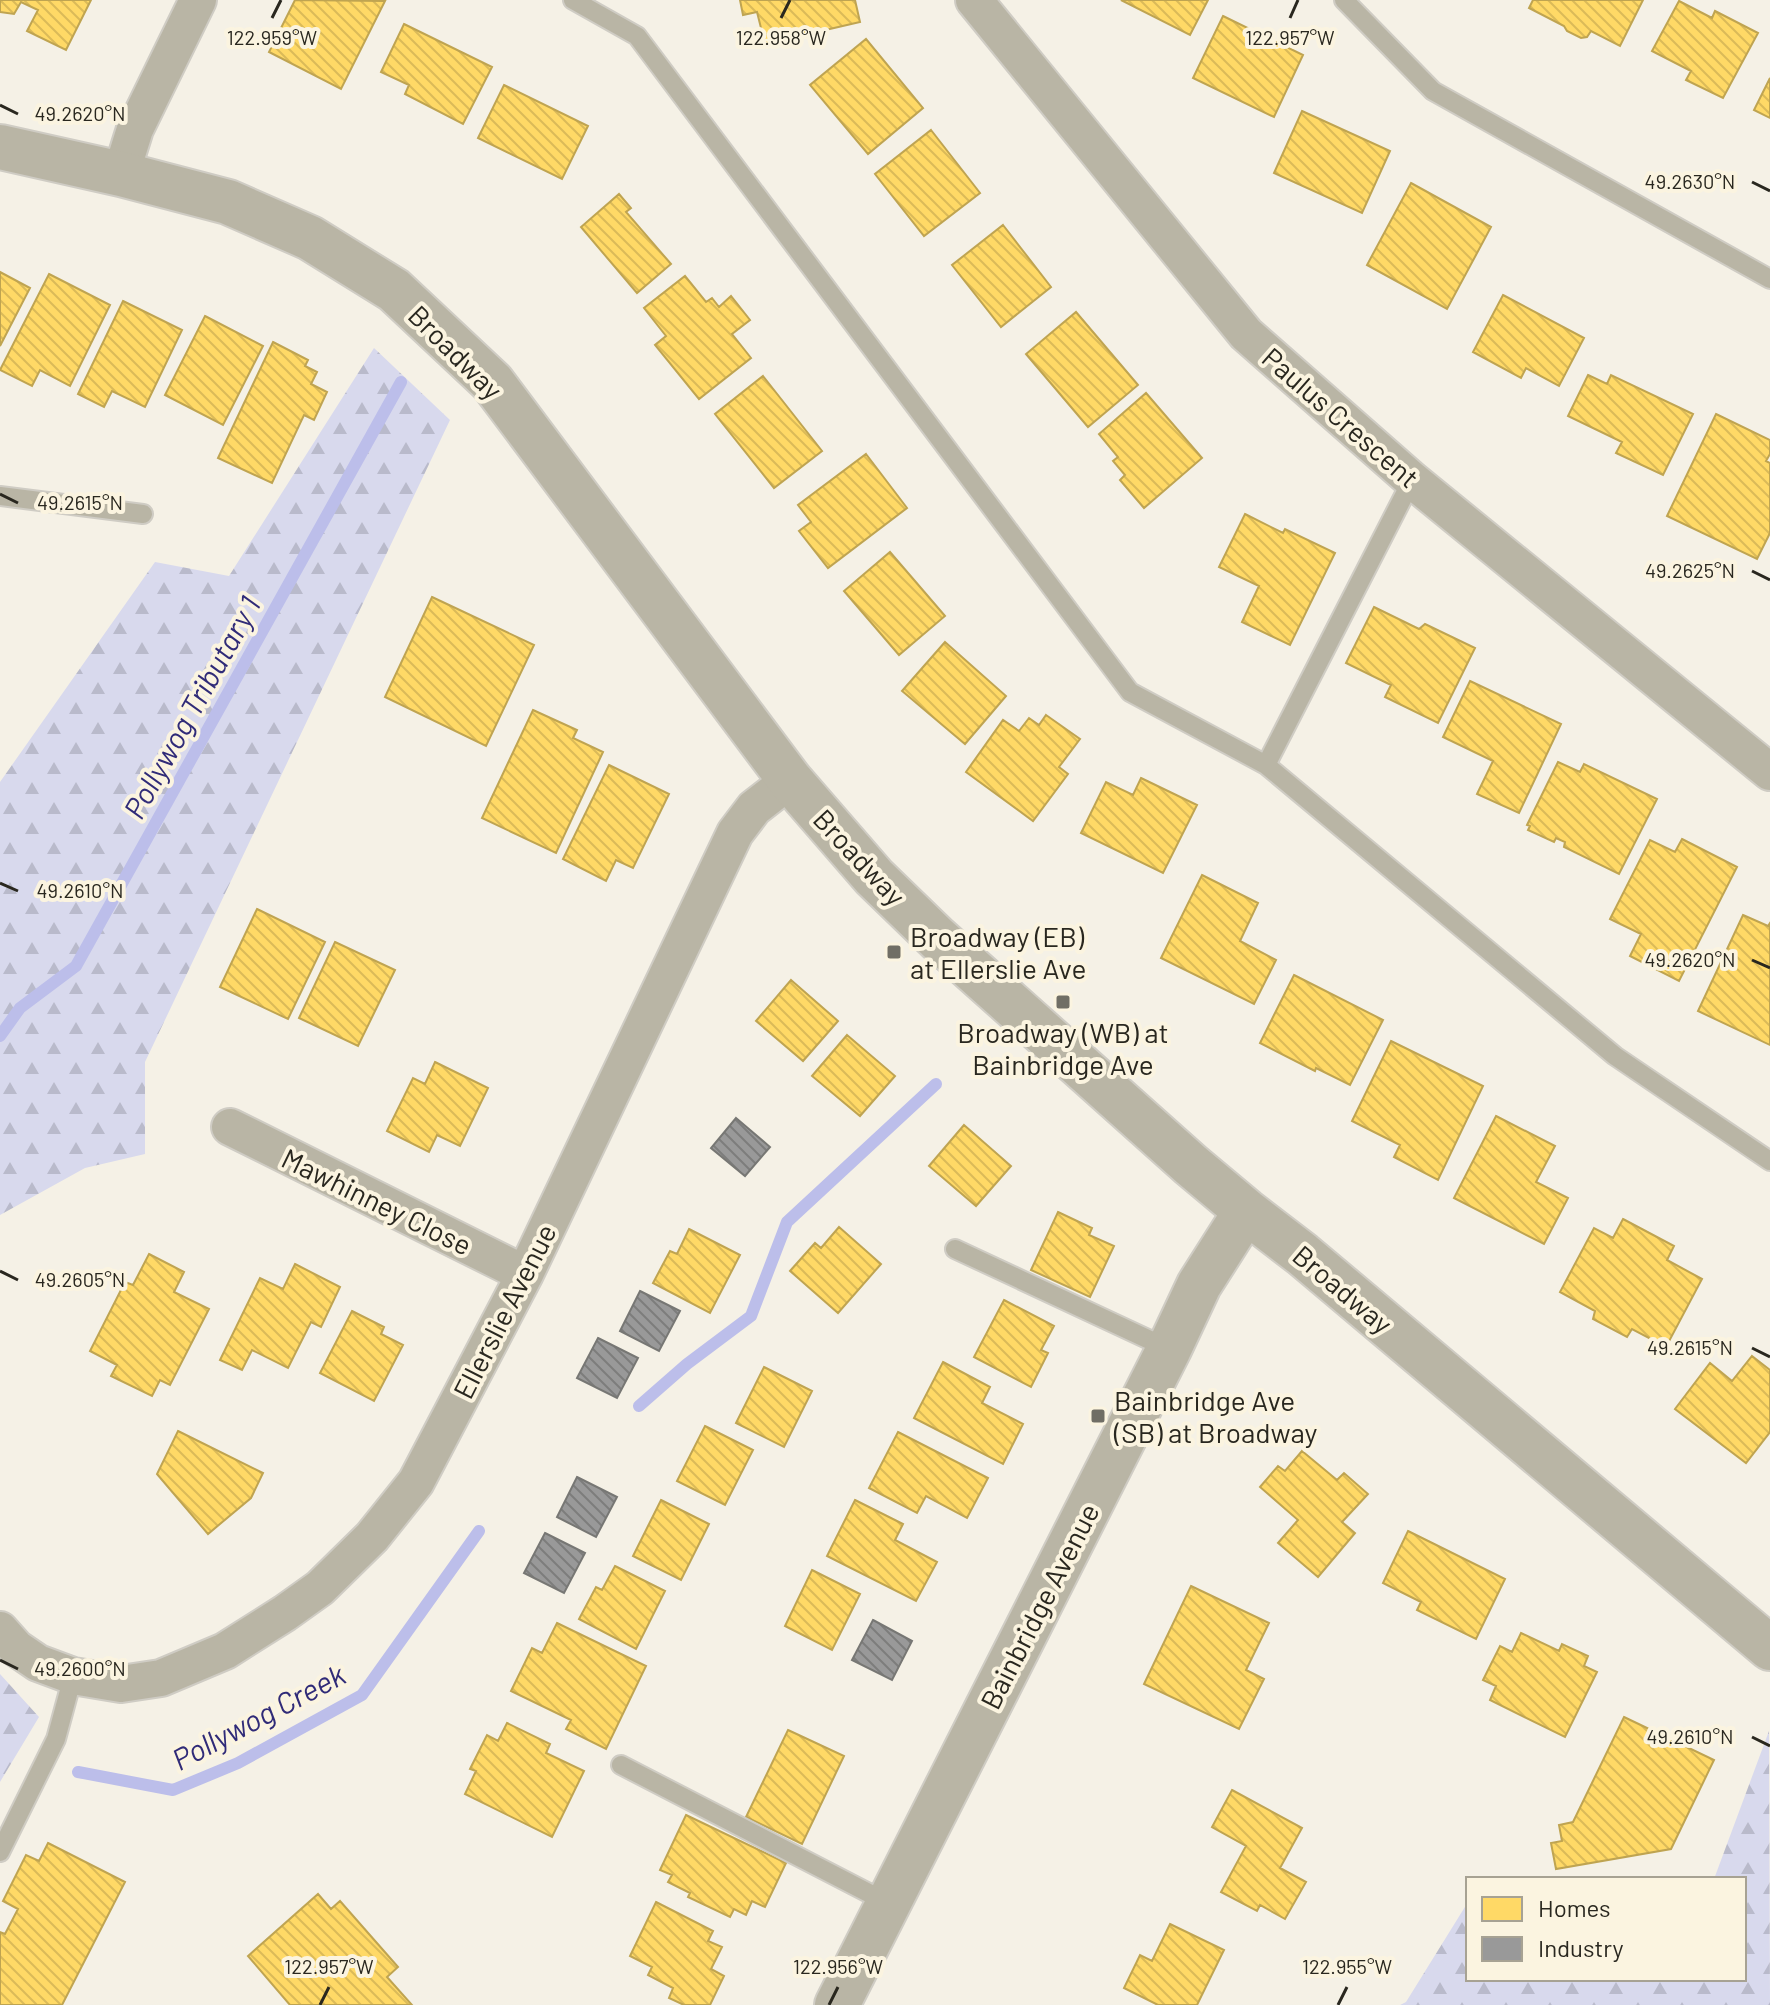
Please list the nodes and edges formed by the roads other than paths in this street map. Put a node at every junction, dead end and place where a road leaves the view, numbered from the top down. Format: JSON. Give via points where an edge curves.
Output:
{"nodes":[{"id":1,"x":198,"y":0,"type":"edge"},
{"id":2,"x":573,"y":0,"type":"edge"},
{"id":3,"x":974,"y":0,"type":"edge"},
{"id":4,"x":1344,"y":0,"type":"edge"},
{"id":5,"x":0,"y":147,"type":"edge"},
{"id":6,"x":121,"y":174,"type":"junction"},
{"id":7,"x":1770,"y":279,"type":"edge"},
{"id":8,"x":1412,"y":480,"type":"junction"},
{"id":9,"x":0,"y":496,"type":"edge"},
{"id":10,"x":143,"y":514,"type":"dead end"},
{"id":11,"x":1266,"y":765,"type":"junction"},
{"id":12,"x":1770,"y":772,"type":"edge"},
{"id":13,"x":790,"y":780,"type":"junction"},
{"id":14,"x":230,"y":1127,"type":"dead end"},
{"id":15,"x":1770,"y":1161,"type":"edge"},
{"id":16,"x":1246,"y":1211,"type":"junction"},
{"id":17,"x":955,"y":1249,"type":"dead end"},
{"id":18,"x":525,"y":1274,"type":"junction"},
{"id":19,"x":1169,"y":1349,"type":"junction"},
{"id":20,"x":0,"y":1630,"type":"edge"},
{"id":21,"x":1770,"y":1648,"type":"edge"},
{"id":22,"x":73,"y":1676,"type":"junction"},
{"id":23,"x":621,"y":1765,"type":"dead end"},
{"id":24,"x":0,"y":1852,"type":"edge"},
{"id":25,"x":888,"y":1903,"type":"junction"},
{"id":26,"x":837,"y":2005,"type":"edge"}],
"edges":[{"from":1,"to":6,"type":"street","via":[[135,129]]},
{"from":2,"to":11,"type":"lane","via":[[637,36],[1130,692]]},
{"from":3,"to":8,"type":"street","name":"Paulus Crescent","via":[[1246,334]]},
{"from":4,"to":7,"type":"lane","via":[[1433,91]]},
{"from":5,"to":6,"type":"street","name":"Broadway"},
{"from":6,"to":13,"type":"street","name":"Broadway","via":[[228,202],[310,238],[394,290],[492,382]]},
{"from":8,"to":11,"type":"lane"},
{"from":8,"to":12,"type":"street","name":"Paulus Crescent"},
{"from":9,"to":10,"type":"lane"},
{"from":11,"to":15,"type":"lane","via":[[1615,1056]]},
{"from":13,"to":16,"type":"street","name":"Broadway","via":[[874,877],[937,938]]},
{"from":13,"to":18,"type":"street","name":"Ellerslie Avenue","via":[[754,808],[735,833]]},
{"from":14,"to":18,"type":"street","name":"Mawhinney Close"},
{"from":16,"to":19,"type":"street","name":"Bainbridge Avenue","via":[[1199,1285]]},
{"from":16,"to":21,"type":"street","name":"Broadway"},
{"from":17,"to":19,"type":"lane"},
{"from":18,"to":22,"type":"street","name":"Ellerslie Avenue","via":[[416,1482],[372,1537],[320,1588],[225,1651],[161,1678],[121,1684]]},
{"from":19,"to":25,"type":"street","name":"Bainbridge Avenue"},
{"from":20,"to":22,"type":"street","name":"Ellerslie Avenue","via":[[38,1663]]},
{"from":22,"to":24,"type":"lane","via":[[56,1739]]},
{"from":23,"to":25,"type":"lane"},
{"from":25,"to":26,"type":"street","name":"Bainbridge Avenue"}]}
